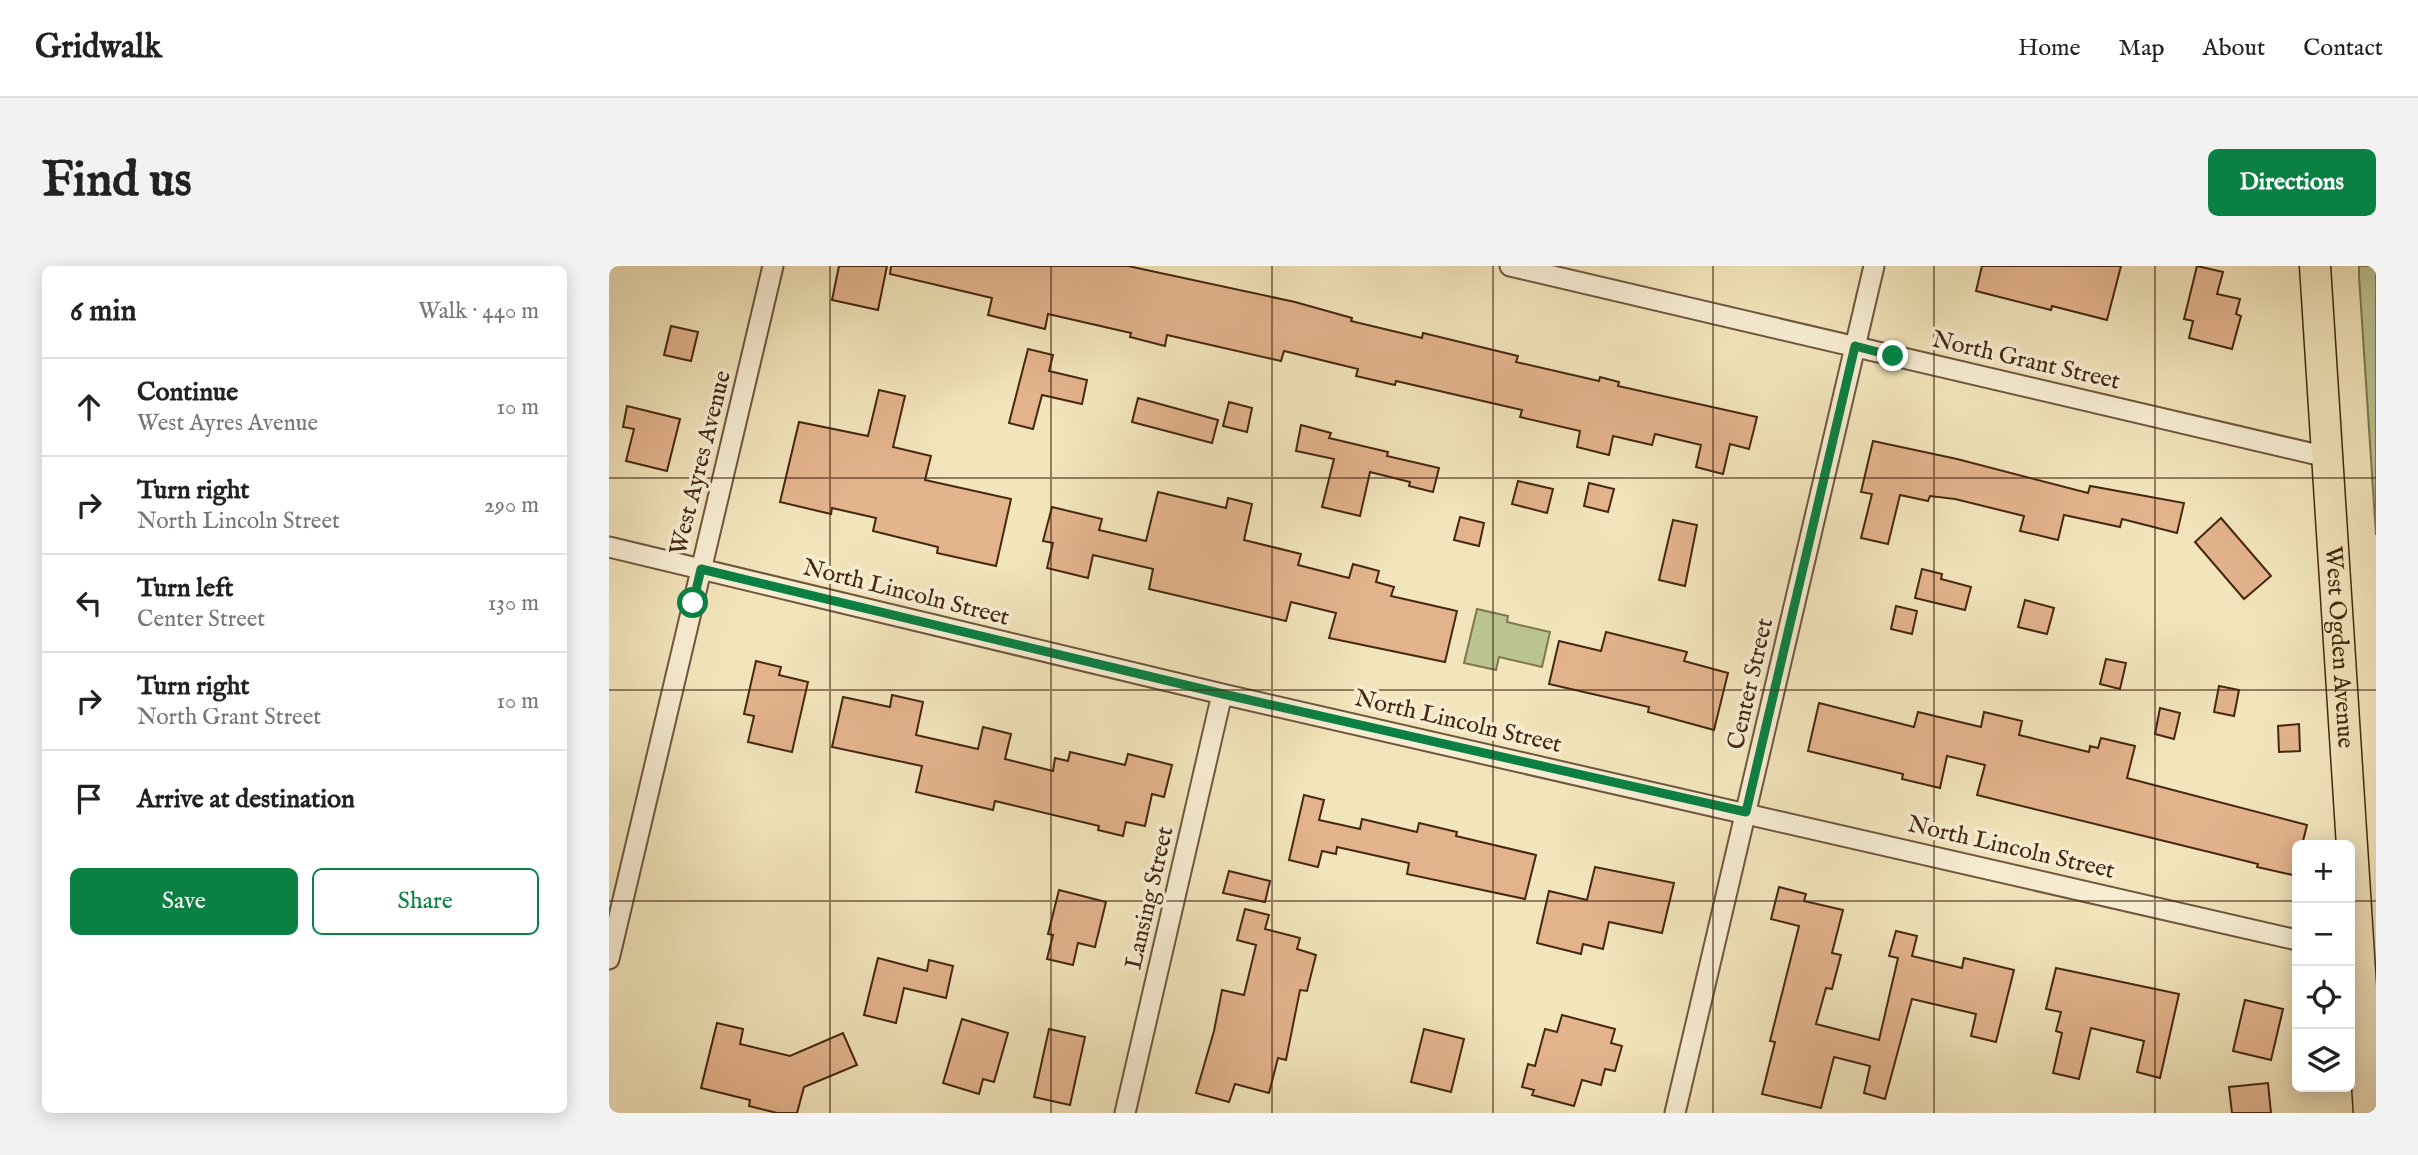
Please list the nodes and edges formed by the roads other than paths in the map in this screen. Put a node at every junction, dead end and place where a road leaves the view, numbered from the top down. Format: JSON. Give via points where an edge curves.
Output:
{"nodes":[{"id":1,"x":773,"y":266,"type":"edge"},
{"id":2,"x":1510,"y":266,"type":"edge"},
{"id":3,"x":1874,"y":266,"type":"edge"},
{"id":4,"x":2315,"y":266,"type":"edge"},
{"id":5,"x":1855,"y":346,"type":"junction"},
{"id":6,"x":2326,"y":457,"type":"junction"},
{"id":7,"x":609,"y":547,"type":"edge"},
{"id":8,"x":701,"y":569,"type":"junction"},
{"id":9,"x":1223,"y":694,"type":"junction"},
{"id":10,"x":1746,"y":812,"type":"junction"},
{"id":11,"x":2351,"y":903,"type":"edge"},
{"id":12,"x":2292,"y":939,"type":"edge"},
{"id":13,"x":609,"y":958,"type":"edge"},
{"id":14,"x":2355,"y":965,"type":"edge"},
{"id":15,"x":1125,"y":1113,"type":"edge"},
{"id":16,"x":1675,"y":1113,"type":"edge"},
{"id":17,"x":2369,"y":1113,"type":"edge"}],
"edges":[{"from":1,"to":8,"type":"street","name":"West Ayres Avenue"},
{"from":2,"to":5,"type":"street","name":"North Grant Street"},
{"from":3,"to":5,"type":"street","name":"Center Street"},
{"from":4,"to":6,"type":"main road","name":"West Ogden Avenue"},
{"from":5,"to":6,"type":"street","name":"North Grant Street"},
{"from":5,"to":10,"type":"street","name":"Center Street"},
{"from":6,"to":11,"type":"main road","name":"West Ogden Avenue"},
{"from":7,"to":8,"type":"street","name":"North Lincoln Street"},
{"from":8,"to":9,"type":"street","name":"North Lincoln Street"},
{"from":8,"to":13,"type":"street","name":"West Ayres Avenue"},
{"from":9,"to":10,"type":"street","name":"North Lincoln Street"},
{"from":9,"to":15,"type":"street","name":"Lansing Street"},
{"from":10,"to":12,"type":"street","name":"North Lincoln Street"},
{"from":10,"to":16,"type":"street","name":"Center Street"},
{"from":14,"to":17,"type":"main road","name":"West Ogden Avenue"}]}
